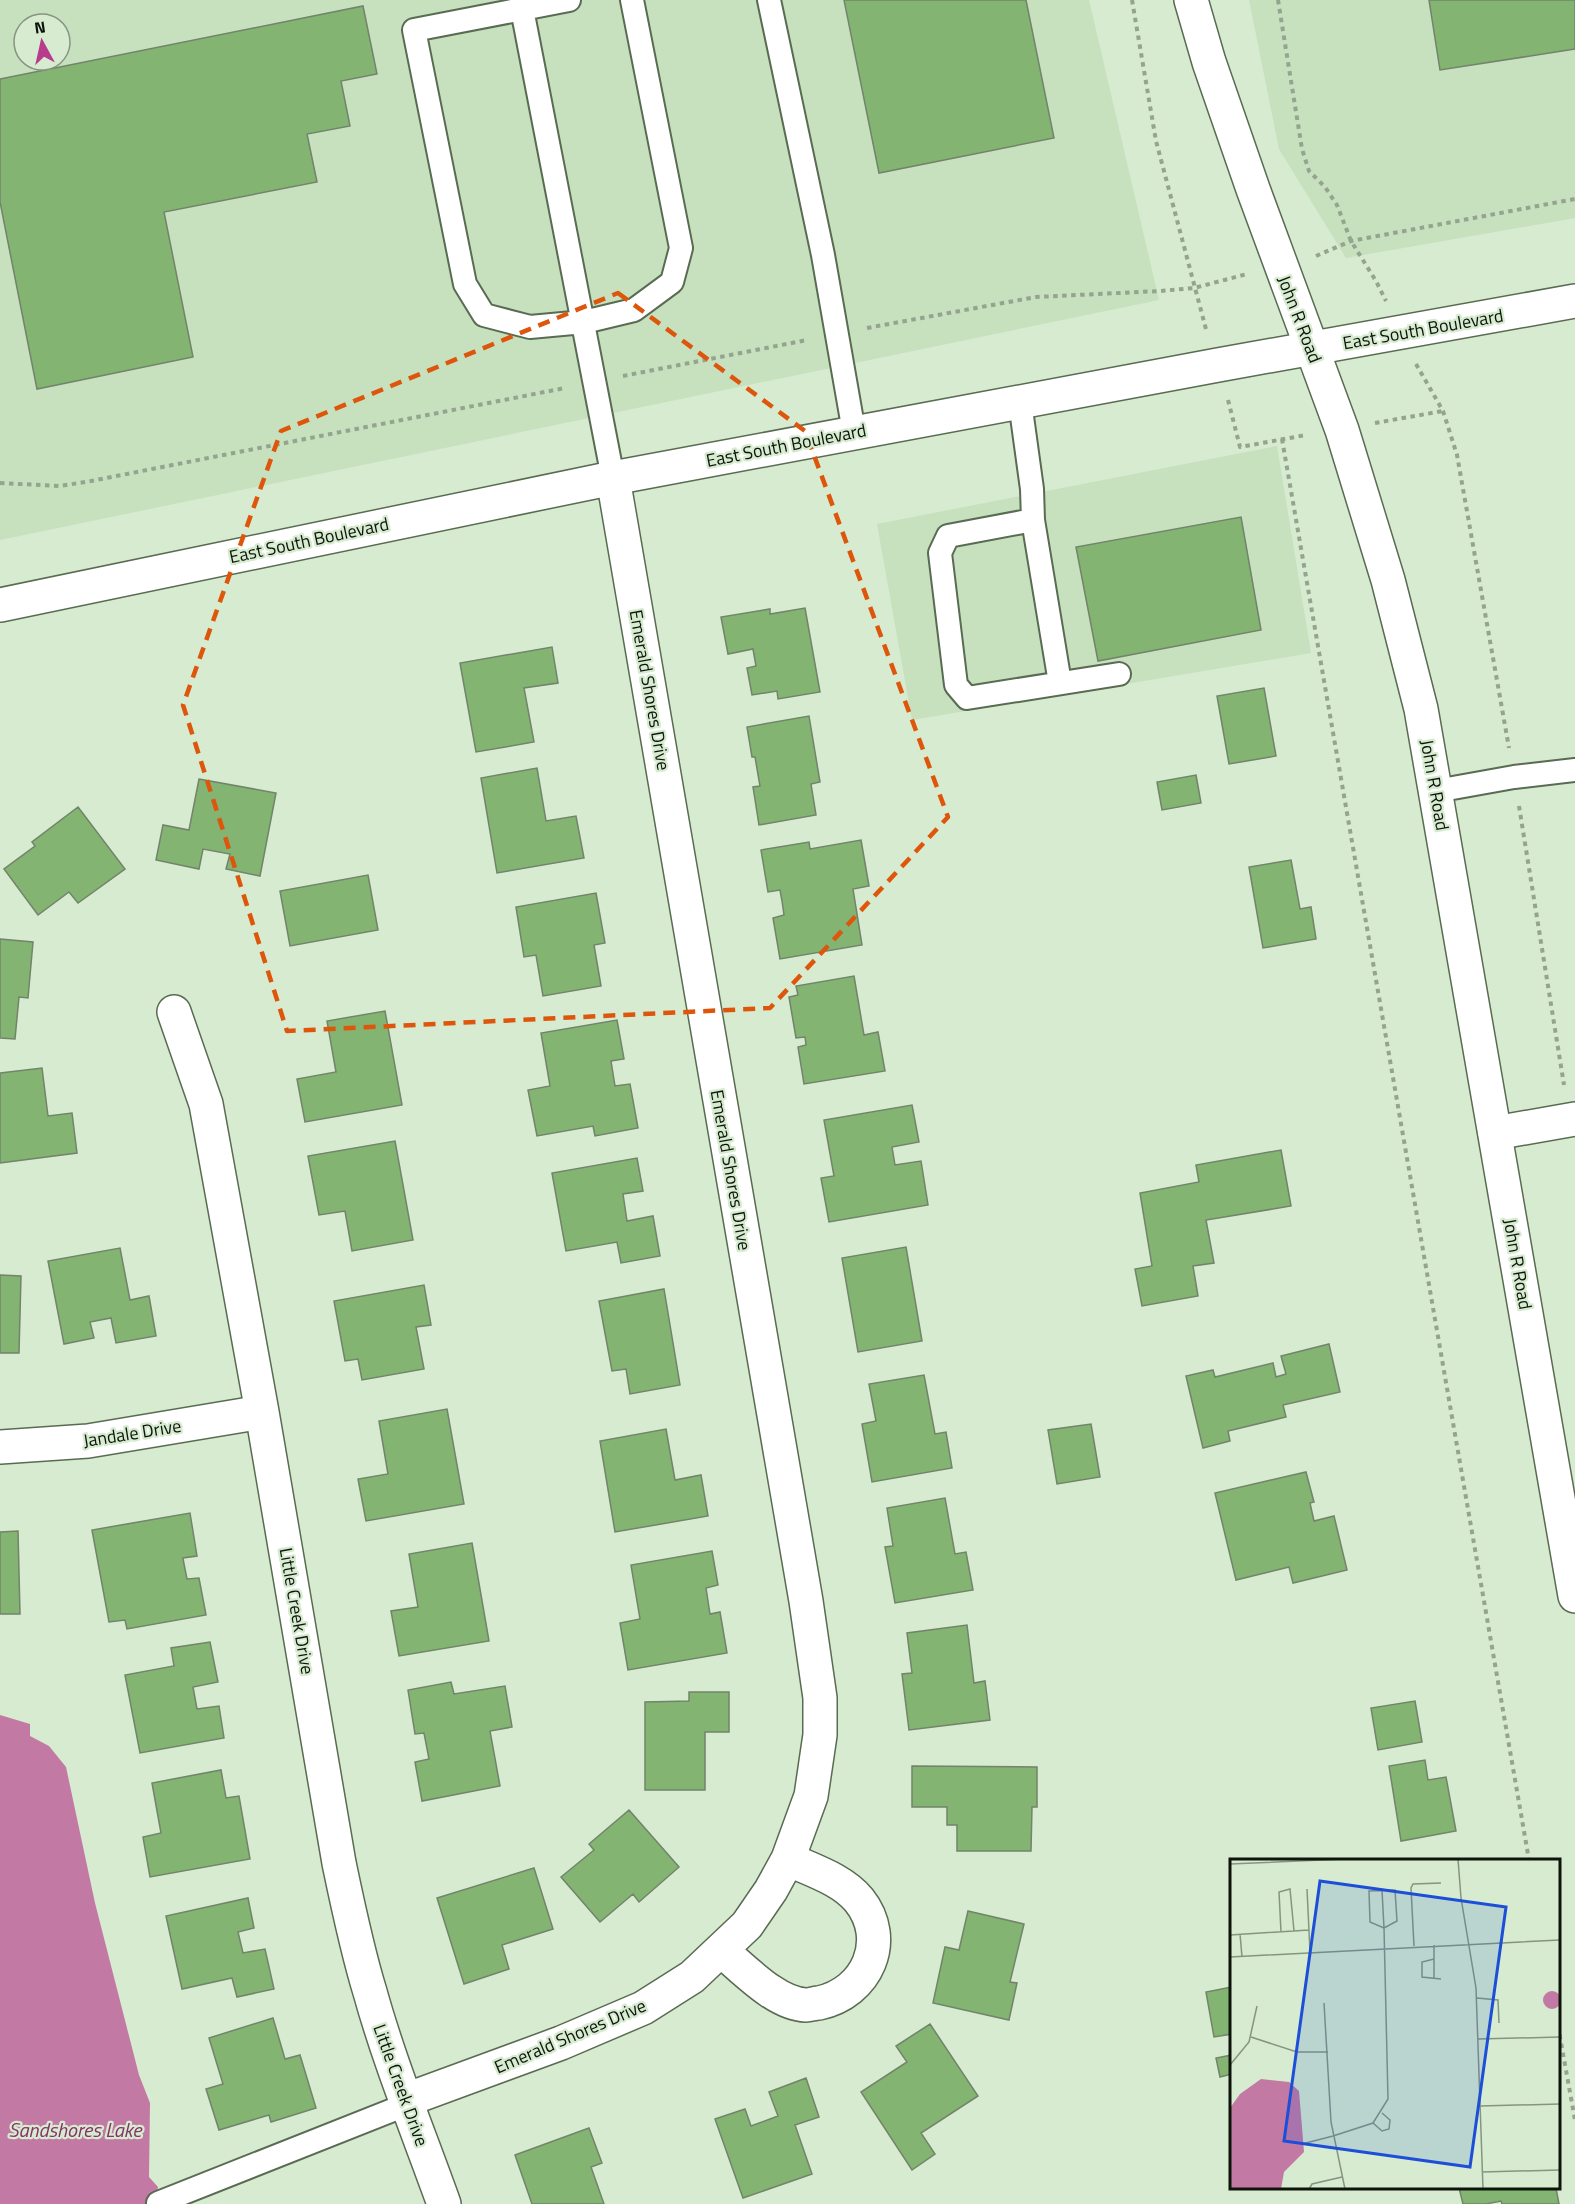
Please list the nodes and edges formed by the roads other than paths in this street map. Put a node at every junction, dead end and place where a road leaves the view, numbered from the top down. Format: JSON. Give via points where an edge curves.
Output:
{"nodes":[{"id":1,"x":569,"y":0,"type":"edge"},
{"id":2,"x":632,"y":0,"type":"edge"},
{"id":3,"x":769,"y":0,"type":"edge"},
{"id":4,"x":1191,"y":0,"type":"edge"},
{"id":5,"x":522,"y":9,"type":"junction"},
{"id":6,"x":1575,"y":301,"type":"edge"},
{"id":7,"x":584,"y":322,"type":"junction"},
{"id":8,"x":1312,"y":349,"type":"junction"},
{"id":9,"x":1020,"y":402,"type":"junction"},
{"id":10,"x":854,"y":432,"type":"junction"},
{"id":11,"x":613,"y":478,"type":"junction"},
{"id":12,"x":1033,"y":520,"type":"junction"},
{"id":13,"x":0,"y":604,"type":"edge"},
{"id":14,"x":1119,"y":674,"type":"dead end"},
{"id":15,"x":1060,"y":683,"type":"junction"},
{"id":16,"x":1575,"y":770,"type":"edge"},
{"id":17,"x":1436,"y":791,"type":"junction"},
{"id":18,"x":174,"y":1012,"type":"dead end"},
{"id":19,"x":1575,"y":1119,"type":"edge"},
{"id":20,"x":1495,"y":1133,"type":"junction"},
{"id":21,"x":262,"y":1412,"type":"junction"},
{"id":22,"x":0,"y":1447,"type":"edge"},
{"id":23,"x":1575,"y":1596,"type":"edge"},
{"id":24,"x":788,"y":1859,"type":"junction"},
{"id":25,"x":722,"y":1950,"type":"junction"},
{"id":26,"x":407,"y":2102,"type":"junction"},
{"id":27,"x":158,"y":2203,"type":"edge"},
{"id":28,"x":444,"y":2204,"type":"edge"}],
"edges":[{"from":1,"to":5,"type":"lane"},
{"from":2,"to":7,"type":"lane","via":[[681,248],[672,282],[634,310]]},
{"from":3,"to":10,"type":"lane","via":[[823,255]]},
{"from":4,"to":8,"type":"street","name":"John R Road","via":[[1249,178]]},
{"from":5,"to":7,"type":"lane"},
{"from":5,"to":7,"type":"lane","via":[[414,30],[416,41],[465,284],[484,315],[530,327]]},
{"from":6,"to":8,"type":"street","name":"East South Boulevard"},
{"from":7,"to":11,"type":"lane"},
{"from":8,"to":9,"type":"street","name":"East South Boulevard"},
{"from":8,"to":17,"type":"street","name":"John R Road","via":[[1342,430],[1402,631]]},
{"from":9,"to":10,"type":"street","name":"East South Boulevard"},
{"from":9,"to":12,"type":"lane"},
{"from":10,"to":11,"type":"street","name":"East South Boulevard"},
{"from":11,"to":13,"type":"street","name":"East South Boulevard"},
{"from":11,"to":24,"type":"street","name":"Emerald Shores Drive","via":[[815,1658],[820,1698],[816,1767],[811,1796]]},
{"from":12,"to":15,"type":"lane"},
{"from":12,"to":15,"type":"lane","via":[[948,536],[940,553],[956,685],[967,698]]},
{"from":14,"to":15,"type":"lane"},
{"from":16,"to":17,"type":"lane"},
{"from":17,"to":20,"type":"street","name":"John R Road"},
{"from":18,"to":21,"type":"street","name":"Little Creek Drive","via":[[206,1104]]},
{"from":19,"to":20,"type":"street"},
{"from":20,"to":23,"type":"street","name":"John R Road"},
{"from":21,"to":22,"type":"street","name":"Jandale Drive","via":[[88,1441]]},
{"from":21,"to":26,"type":"street","name":"Little Creek Drive","via":[[339,1863],[370,1993]]},
{"from":24,"to":25,"type":"street","name":"Emerald Shores Drive","via":[[747,1925]]},
{"from":24,"to":25,"type":"street","via":[[848,1889],[860,1902],[871,1925],[873,1946],[861,1979],[827,2001],[805,2005],[781,1998]]},
{"from":25,"to":26,"type":"street","name":"Emerald Shores Drive","via":[[692,1977],[644,2008]]},
{"from":26,"to":27,"type":"lane"},
{"from":26,"to":28,"type":"street","name":"Little Creek Drive"}]}
